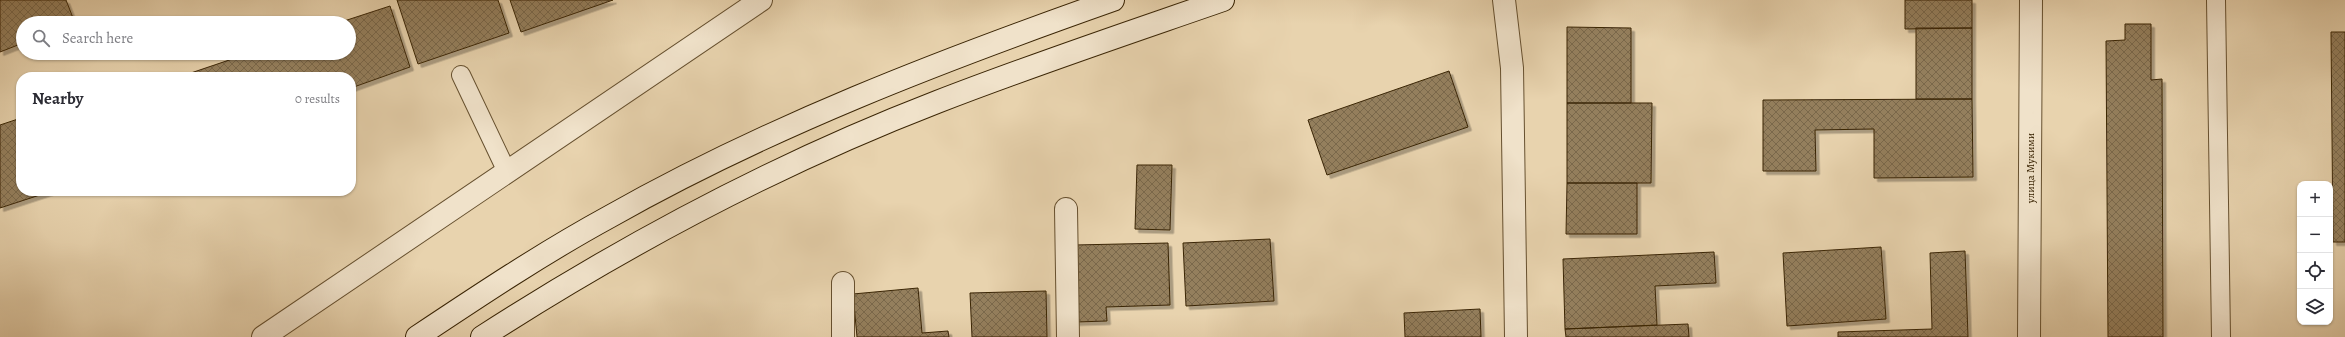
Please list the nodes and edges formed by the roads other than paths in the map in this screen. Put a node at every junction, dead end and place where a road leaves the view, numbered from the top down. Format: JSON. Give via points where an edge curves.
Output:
{"nodes":[{"id":1,"x":761,"y":0,"type":"edge"},
{"id":2,"x":1113,"y":0,"type":"edge"},
{"id":3,"x":1224,"y":0,"type":"edge"},
{"id":4,"x":1504,"y":0,"type":"edge"},
{"id":5,"x":2031,"y":0,"type":"edge"},
{"id":6,"x":2216,"y":0,"type":"edge"},
{"id":7,"x":460,"y":75,"type":"dead end"},
{"id":8,"x":508,"y":172,"type":"junction"},
{"id":9,"x":1066,"y":209,"type":"dead end"},
{"id":10,"x":843,"y":283,"type":"dead end"},
{"id":11,"x":319,"y":300,"type":"junction"},
{"id":12,"x":263,"y":337,"type":"edge"},
{"id":13,"x":295,"y":337,"type":"edge"},
{"id":14,"x":417,"y":337,"type":"edge"},
{"id":15,"x":482,"y":337,"type":"edge"},
{"id":16,"x":842,"y":337,"type":"edge"},
{"id":17,"x":1068,"y":337,"type":"edge"},
{"id":18,"x":1516,"y":337,"type":"edge"},
{"id":19,"x":2029,"y":337,"type":"edge"},
{"id":20,"x":2221,"y":337,"type":"edge"}],
"edges":[{"from":1,"to":8,"type":"main road"},
{"from":2,"to":14,"type":"main road","via":[[894,81],[748,146],[609,216]]},
{"from":3,"to":15,"type":"main road","via":[[1069,52],[943,99],[797,163],[715,203],[596,267]]},
{"from":4,"to":18,"type":"main road","via":[[1512,68]]},
{"from":5,"to":19,"type":"main road","name":"улица Мукими"},
{"from":6,"to":20,"type":"lane"},
{"from":7,"to":8,"type":"lane"},
{"from":8,"to":11,"type":"main road"},
{"from":9,"to":17,"type":"main road"},
{"from":10,"to":16,"type":"main road"},
{"from":11,"to":12,"type":"main road"},
{"from":11,"to":13,"type":"main road","via":[[305,313],[296,328]]}]}
